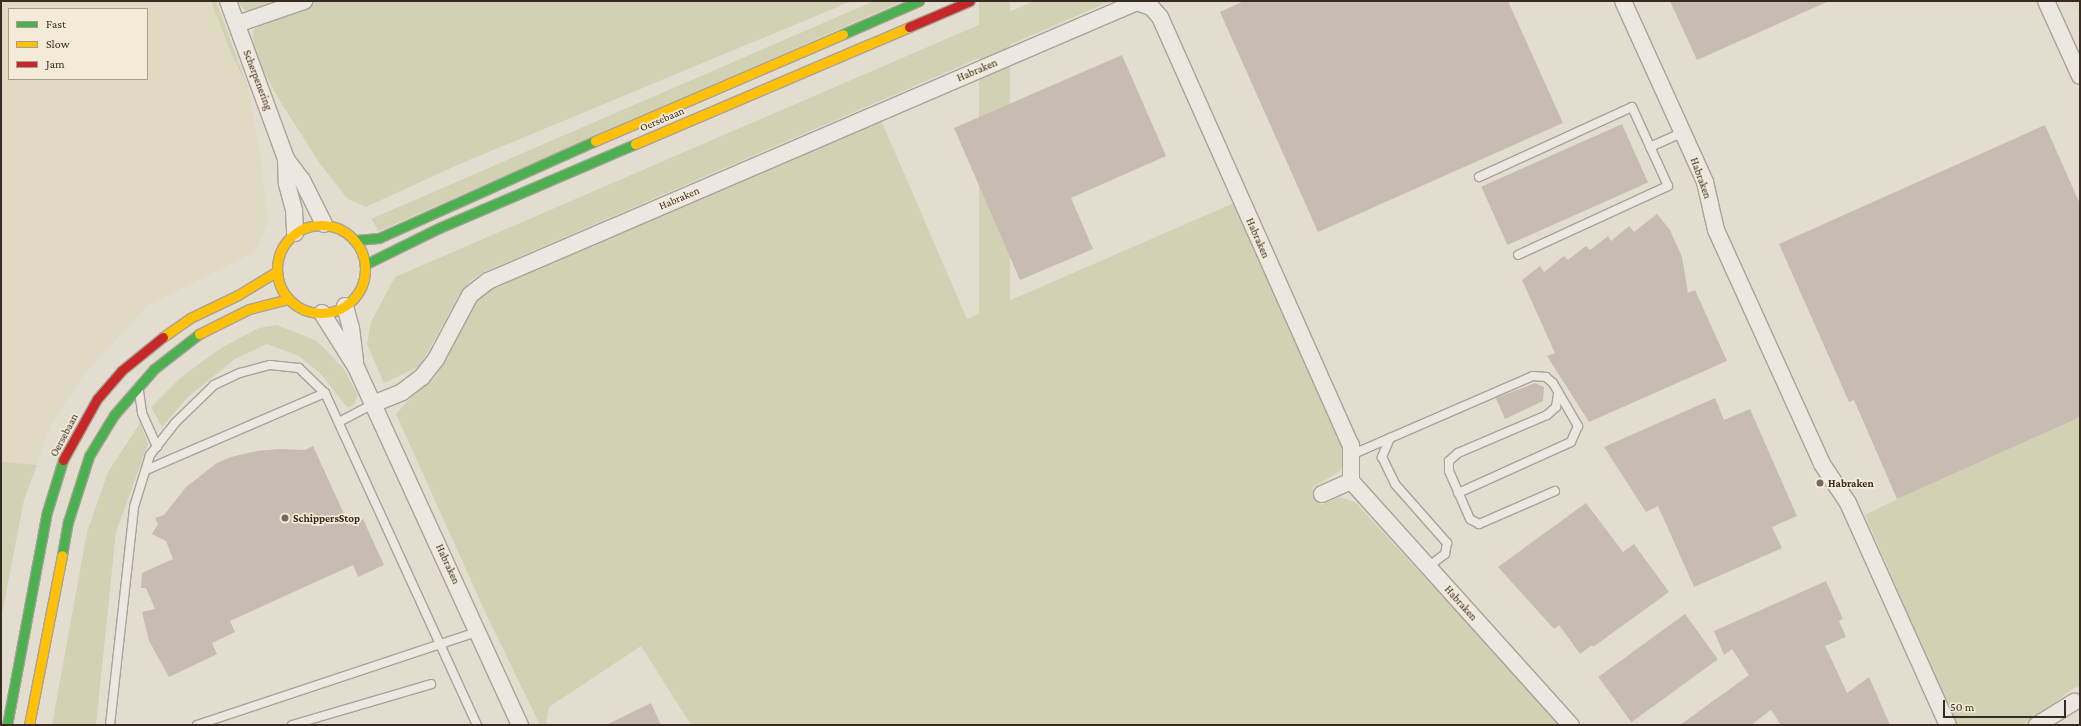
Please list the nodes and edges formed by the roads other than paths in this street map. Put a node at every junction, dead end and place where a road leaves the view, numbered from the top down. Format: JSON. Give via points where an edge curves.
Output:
{"nodes":[{"id":1,"x":228,"y":1,"type":"edge"},
{"id":2,"x":304,"y":1,"type":"edge"},
{"id":3,"x":919,"y":1,"type":"edge"},
{"id":4,"x":970,"y":1,"type":"edge"},
{"id":5,"x":1623,"y":1,"type":"edge"},
{"id":6,"x":2046,"y":1,"type":"edge"},
{"id":7,"x":237,"y":24,"type":"junction"},
{"id":8,"x":2080,"y":76,"type":"edge"},
{"id":9,"x":1682,"y":133,"type":"junction"},
{"id":10,"x":1650,"y":147,"type":"junction"},
{"id":11,"x":286,"y":159,"type":"junction"},
{"id":12,"x":1478,"y":177,"type":"dead end"},
{"id":13,"x":324,"y":224,"type":"junction"},
{"id":14,"x":295,"y":233,"type":"junction"},
{"id":15,"x":356,"y":240,"type":"junction"},
{"id":16,"x":1518,"y":254,"type":"dead end"},
{"id":17,"x":366,"y":264,"type":"junction"},
{"id":18,"x":276,"y":272,"type":"junction"},
{"id":19,"x":288,"y":299,"type":"junction"},
{"id":20,"x":345,"y":306,"type":"junction"},
{"id":21,"x":322,"y":314,"type":"junction"},
{"id":22,"x":356,"y":367,"type":"junction"},
{"id":23,"x":138,"y":387,"type":"junction"},
{"id":24,"x":325,"y":393,"type":"junction"},
{"id":25,"x":1558,"y":394,"type":"junction"},
{"id":26,"x":373,"y":404,"type":"junction"},
{"id":27,"x":339,"y":422,"type":"junction"},
{"id":28,"x":1390,"y":438,"type":"junction"},
{"id":29,"x":156,"y":447,"type":"junction"},
{"id":30,"x":1351,"y":455,"type":"junction"},
{"id":31,"x":146,"y":470,"type":"junction"},
{"id":32,"x":1351,"y":481,"type":"junction"},
{"id":33,"x":1555,"y":491,"type":"dead end"},
{"id":34,"x":1458,"y":493,"type":"junction"},
{"id":35,"x":1322,"y":494,"type":"dead end"},
{"id":36,"x":1428,"y":567,"type":"junction"},
{"id":37,"x":478,"y":631,"type":"junction"},
{"id":38,"x":439,"y":646,"type":"junction"},
{"id":39,"x":431,"y":684,"type":"dead end"},
{"id":40,"x":2074,"y":702,"type":"dead end"},
{"id":41,"x":7,"y":725,"type":"edge"},
{"id":42,"x":30,"y":725,"type":"edge"},
{"id":43,"x":110,"y":725,"type":"edge"},
{"id":44,"x":197,"y":725,"type":"edge"},
{"id":45,"x":292,"y":725,"type":"edge"},
{"id":46,"x":477,"y":725,"type":"edge"},
{"id":47,"x":520,"y":725,"type":"edge"},
{"id":48,"x":1571,"y":725,"type":"edge"},
{"id":49,"x":1948,"y":725,"type":"edge"},
{"id":50,"x":2037,"y":725,"type":"edge"}],
"edges":[{"from":1,"to":7,"type":"street","name":"Scherpenering"},
{"from":2,"to":7,"type":"street"},
{"from":3,"to":15,"type":"main road","name":"Oersebaan","via":[[502,181],[379,238]]},
{"from":4,"to":17,"type":"main road","name":"Oersebaan","via":[[439,228]]},
{"from":5,"to":9,"type":"street","name":"Habraken"},
{"from":6,"to":8,"type":"street"},
{"from":7,"to":11,"type":"street","name":"Scherpenering"},
{"from":9,"to":10,"type":"lane"},
{"from":9,"to":49,"type":"street","name":"Habraken","via":[[1705,182],[1716,230],[1822,464],[1848,503]]},
{"from":10,"to":12,"type":"lane","via":[[1632,107]]},
{"from":10,"to":16,"type":"lane","via":[[1668,186]]},
{"from":11,"to":13,"type":"street","name":"Scherpenering","via":[[302,180]]},
{"from":11,"to":14,"type":"street","name":"Scherpenering","via":[[287,184],[294,211]]},
{"from":13,"to":14,"type":"main road","via":[[308,226]]},
{"from":13,"to":15,"type":"main road","via":[[342,229]]},
{"from":14,"to":18,"type":"main road","via":[[281,250]]},
{"from":15,"to":17,"type":"main road"},
{"from":17,"to":20,"type":"main road","via":[[365,279],[358,294]]},
{"from":18,"to":19,"type":"main road","via":[[282,291]]},
{"from":18,"to":41,"type":"main road","name":"Oersebaan","via":[[238,295],[190,318],[154,343],[122,371],[97,399],[64,458],[47,512]]},
{"from":19,"to":21,"type":"main road","via":[[303,310]]},
{"from":19,"to":23,"type":"main road","via":[[249,309],[201,332],[154,369]]},
{"from":20,"to":21,"type":"main road"},
{"from":20,"to":22,"type":"street","name":"Habraken","via":[[351,328]]},
{"from":21,"to":22,"type":"street","name":"Habraken"},
{"from":22,"to":26,"type":"street","name":"Habraken"},
{"from":23,"to":29,"type":"lane","via":[[142,413]]},
{"from":23,"to":42,"type":"main road","via":[[114,415],[89,456],[73,507]]},
{"from":24,"to":27,"type":"lane"},
{"from":24,"to":29,"type":"lane","via":[[299,368],[270,365],[240,373],[214,385],[175,423]]},
{"from":24,"to":31,"type":"lane"},
{"from":25,"to":28,"type":"lane","via":[[1553,383],[1546,377],[1533,376]]},
{"from":25,"to":34,"type":"lane","via":[[1556,407],[1547,415],[1458,453],[1449,460],[1449,471]]},
{"from":25,"to":34,"type":"lane","via":[[1578,426],[1571,442]]},
{"from":26,"to":27,"type":"lane"},
{"from":26,"to":30,"type":"street","name":"Habraken","via":[[402,392],[422,377],[436,359],[470,295],[478,286],[1137,2],[1151,7],[1160,16],[1351,445]]},
{"from":26,"to":37,"type":"street","name":"Habraken"},
{"from":27,"to":38,"type":"lane","via":[[428,616]]},
{"from":28,"to":30,"type":"lane"},
{"from":28,"to":36,"type":"lane","via":[[1382,457],[1395,484],[1447,543],[1445,554]]},
{"from":29,"to":31,"type":"lane","via":[[150,455]]},
{"from":30,"to":32,"type":"street","name":"Habraken"},
{"from":31,"to":43,"type":"lane","via":[[134,508]]},
{"from":32,"to":35,"type":"street"},
{"from":32,"to":36,"type":"street","name":"Habraken"},
{"from":33,"to":34,"type":"lane","via":[[1480,524],[1470,519]]},
{"from":36,"to":48,"type":"street","name":"Habraken"},
{"from":37,"to":38,"type":"lane"},
{"from":37,"to":47,"type":"street","name":"Habraken"},
{"from":38,"to":44,"type":"lane"},
{"from":38,"to":46,"type":"lane"},
{"from":39,"to":45,"type":"lane"},
{"from":40,"to":50,"type":"street"}]}
